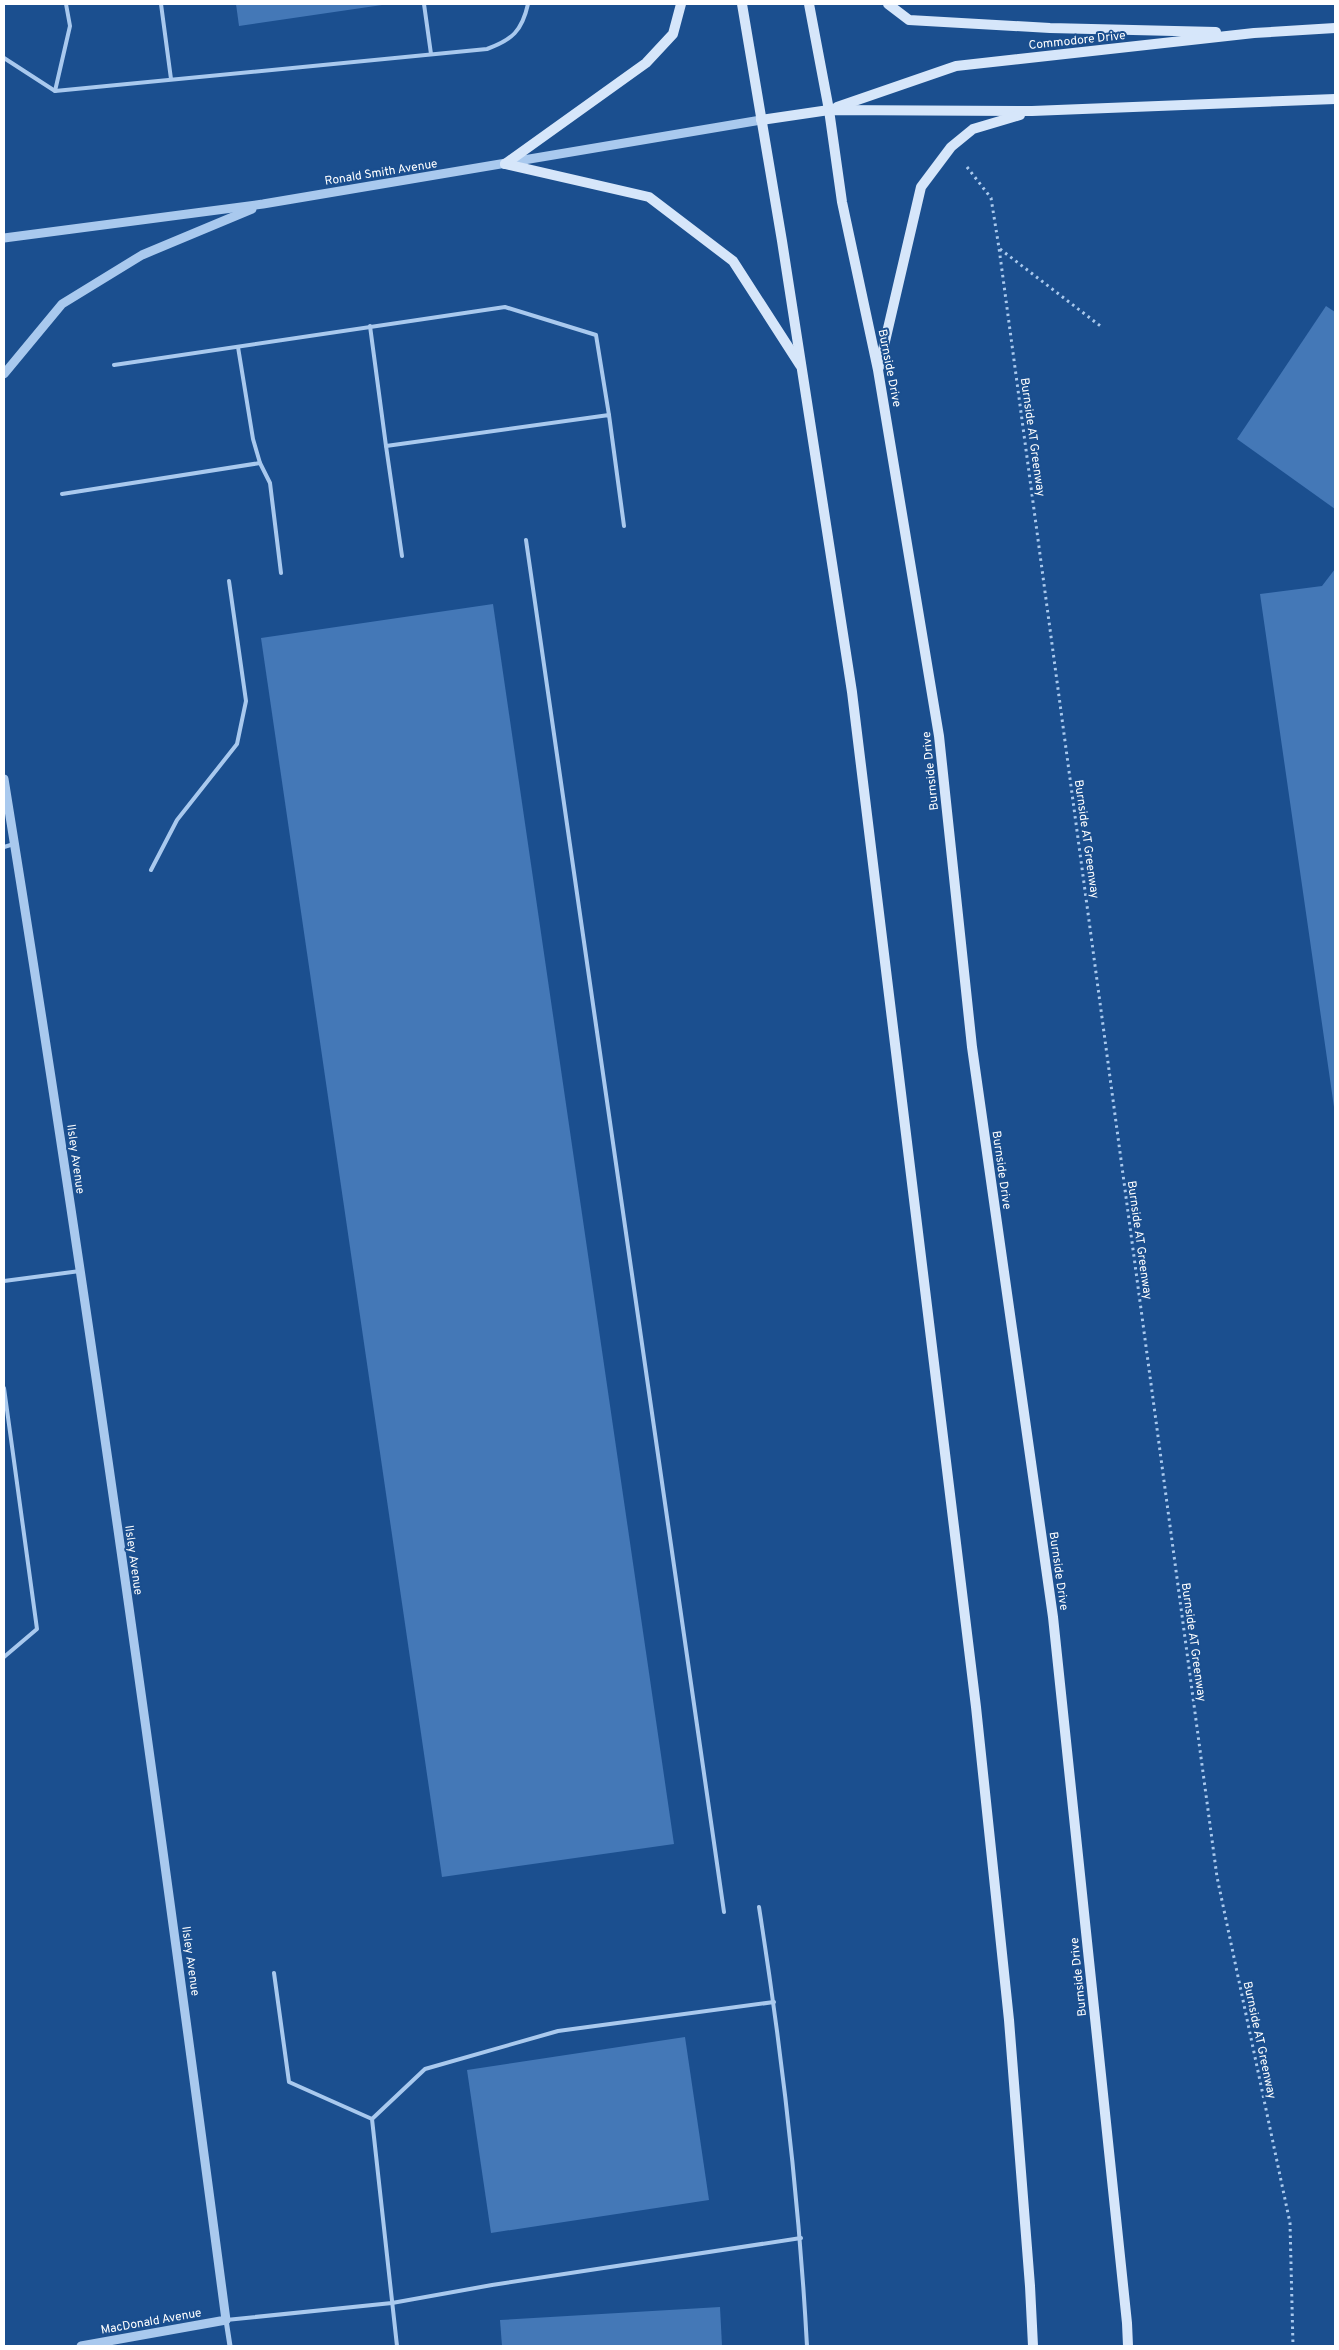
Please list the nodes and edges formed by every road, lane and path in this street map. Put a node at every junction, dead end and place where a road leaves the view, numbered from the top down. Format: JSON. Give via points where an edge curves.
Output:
{"nodes":[{"id":1,"x":66,"y":4,"type":"edge"},
{"id":2,"x":161,"y":4,"type":"edge"},
{"id":3,"x":424,"y":4,"type":"edge"},
{"id":4,"x":528,"y":4,"type":"edge"},
{"id":5,"x":681,"y":4,"type":"edge"},
{"id":6,"x":742,"y":4,"type":"edge"},
{"id":7,"x":809,"y":4,"type":"edge"},
{"id":8,"x":888,"y":4,"type":"edge"},
{"id":9,"x":1335,"y":28,"type":"edge"},
{"id":10,"x":1254,"y":33,"type":"junction"},
{"id":11,"x":431,"y":54,"type":"junction"},
{"id":12,"x":4,"y":58,"type":"edge"},
{"id":13,"x":171,"y":79,"type":"junction"},
{"id":14,"x":55,"y":91,"type":"junction"},
{"id":15,"x":1335,"y":99,"type":"edge"},
{"id":16,"x":829,"y":110,"type":"junction"},
{"id":17,"x":1032,"y":111,"type":"junction"},
{"id":18,"x":761,"y":120,"type":"junction"},
{"id":19,"x":951,"y":147,"type":"junction"},
{"id":20,"x":505,"y":164,"type":"junction"},
{"id":21,"x":263,"y":204,"type":"junction"},
{"id":22,"x":4,"y":238,"type":"edge"},
{"id":23,"x":999,"y":248,"type":"junction"},
{"id":24,"x":370,"y":326,"type":"junction"},
{"id":25,"x":1103,"y":328,"type":"dead end"},
{"id":26,"x":238,"y":347,"type":"junction"},
{"id":27,"x":114,"y":365,"type":"dead end"},
{"id":28,"x":802,"y":368,"type":"junction"},
{"id":29,"x":878,"y":370,"type":"junction"},
{"id":30,"x":4,"y":374,"type":"edge"},
{"id":31,"x":609,"y":415,"type":"junction"},
{"id":32,"x":386,"y":446,"type":"junction"},
{"id":33,"x":260,"y":463,"type":"junction"},
{"id":34,"x":62,"y":494,"type":"dead end"},
{"id":35,"x":624,"y":526,"type":"dead end"},
{"id":36,"x":526,"y":540,"type":"dead end"},
{"id":37,"x":402,"y":556,"type":"dead end"},
{"id":38,"x":281,"y":573,"type":"dead end"},
{"id":39,"x":228,"y":581,"type":"dead end"},
{"id":40,"x":4,"y":779,"type":"edge"},
{"id":41,"x":14,"y":844,"type":"junction"},
{"id":42,"x":4,"y":847,"type":"edge"},
{"id":43,"x":151,"y":870,"type":"dead end"},
{"id":44,"x":80,"y":1271,"type":"junction"},
{"id":45,"x":4,"y":1281,"type":"edge"},
{"id":46,"x":4,"y":1388,"type":"edge"},
{"id":47,"x":4,"y":1657,"type":"edge"},
{"id":48,"x":759,"y":1907,"type":"dead end"},
{"id":49,"x":724,"y":1912,"type":"dead end"},
{"id":50,"x":274,"y":1973,"type":"dead end"},
{"id":51,"x":774,"y":2002,"type":"junction"},
{"id":52,"x":372,"y":2119,"type":"junction"},
{"id":53,"x":801,"y":2238,"type":"junction"},
{"id":54,"x":392,"y":2303,"type":"junction"},
{"id":55,"x":226,"y":2320,"type":"junction"},
{"id":56,"x":81,"y":2346,"type":"edge"},
{"id":57,"x":230,"y":2346,"type":"edge"},
{"id":58,"x":397,"y":2346,"type":"edge"},
{"id":59,"x":808,"y":2346,"type":"edge"},
{"id":60,"x":1033,"y":2346,"type":"edge"},
{"id":61,"x":1128,"y":2346,"type":"edge"},
{"id":62,"x":1294,"y":2346,"type":"edge"}],
"edges":[{"from":1,"to":14,"type":"lane","via":[[70,26]]},
{"from":2,"to":13,"type":"lane"},
{"from":3,"to":11,"type":"lane"},
{"from":4,"to":11,"type":"lane","via":[[519,27],[508,41],[487,49]]},
{"from":5,"to":20,"type":"main road","via":[[673,34],[646,63]]},
{"from":6,"to":18,"type":"main road"},
{"from":7,"to":16,"type":"main road","name":"Burnside Drive"},
{"from":8,"to":10,"type":"main road","via":[[909,20],[1050,28]]},
{"from":9,"to":10,"type":"main road","name":"Commodore Drive"},
{"from":10,"to":16,"type":"main road","name":"Commodore Drive","via":[[956,66]]},
{"from":11,"to":13,"type":"lane"},
{"from":12,"to":14,"type":"lane"},
{"from":13,"to":14,"type":"lane"},
{"from":15,"to":17,"type":"main road","name":"Commodore Drive"},
{"from":16,"to":17,"type":"main road","name":"Commodore Drive"},
{"from":16,"to":18,"type":"main road","name":"Commodore Drive"},
{"from":16,"to":29,"type":"main road","name":"Burnside Drive","via":[[842,202]]},
{"from":17,"to":19,"type":"main road","via":[[973,129]]},
{"from":18,"to":20,"type":"street","name":"Ronald Smith Avenue"},
{"from":18,"to":28,"type":"main road"},
{"from":19,"to":23,"type":"path","name":"Burnside AT Greenway","via":[[991,198]]},
{"from":19,"to":29,"type":"main road","via":[[921,187]]},
{"from":20,"to":21,"type":"street","name":"Ronald Smith Avenue"},
{"from":20,"to":28,"type":"main road","via":[[649,197],[733,261]]},
{"from":21,"to":22,"type":"street","name":"Ronald Smith Avenue"},
{"from":21,"to":30,"type":"street","via":[[142,255],[62,304]]},
{"from":23,"to":25,"type":"path"},
{"from":23,"to":62,"type":"path","name":"Burnside AT Greenway","via":[[1217,1877],[1290,2222]]},
{"from":24,"to":26,"type":"lane"},
{"from":24,"to":31,"type":"lane","via":[[505,308],[596,335]]},
{"from":24,"to":32,"type":"lane"},
{"from":26,"to":27,"type":"lane"},
{"from":26,"to":33,"type":"lane","via":[[253,440]]},
{"from":28,"to":60,"type":"main road","via":[[852,692],[975,1697],[1009,2020]]},
{"from":29,"to":61,"type":"main road","name":"Burnside Drive","via":[[939,736],[972,1047],[1053,1617]]},
{"from":31,"to":32,"type":"lane"},
{"from":31,"to":35,"type":"lane"},
{"from":32,"to":37,"type":"lane"},
{"from":33,"to":34,"type":"lane"},
{"from":33,"to":38,"type":"lane","via":[[270,483]]},
{"from":36,"to":49,"type":"lane"},
{"from":39,"to":43,"type":"lane","via":[[246,702],[237,744],[177,820]]},
{"from":40,"to":41,"type":"street","name":"Ilsley Avenue"},
{"from":41,"to":42,"type":"lane"},
{"from":41,"to":44,"type":"street","name":"Ilsley Avenue"},
{"from":44,"to":45,"type":"lane"},
{"from":44,"to":55,"type":"street","name":"Ilsley Avenue","via":[[182,1985]]},
{"from":46,"to":47,"type":"lane","via":[[37,1629]]},
{"from":48,"to":51,"type":"lane"},
{"from":50,"to":52,"type":"lane","via":[[289,2082]]},
{"from":51,"to":52,"type":"lane","via":[[558,2032],[425,2069]]},
{"from":51,"to":53,"type":"lane"},
{"from":52,"to":54,"type":"lane"},
{"from":53,"to":54,"type":"lane"},
{"from":53,"to":59,"type":"lane"},
{"from":54,"to":55,"type":"lane"},
{"from":54,"to":58,"type":"lane"},
{"from":55,"to":56,"type":"street","name":"MacDonald Avenue"},
{"from":55,"to":57,"type":"street","name":"Ilsley Avenue"}]}
